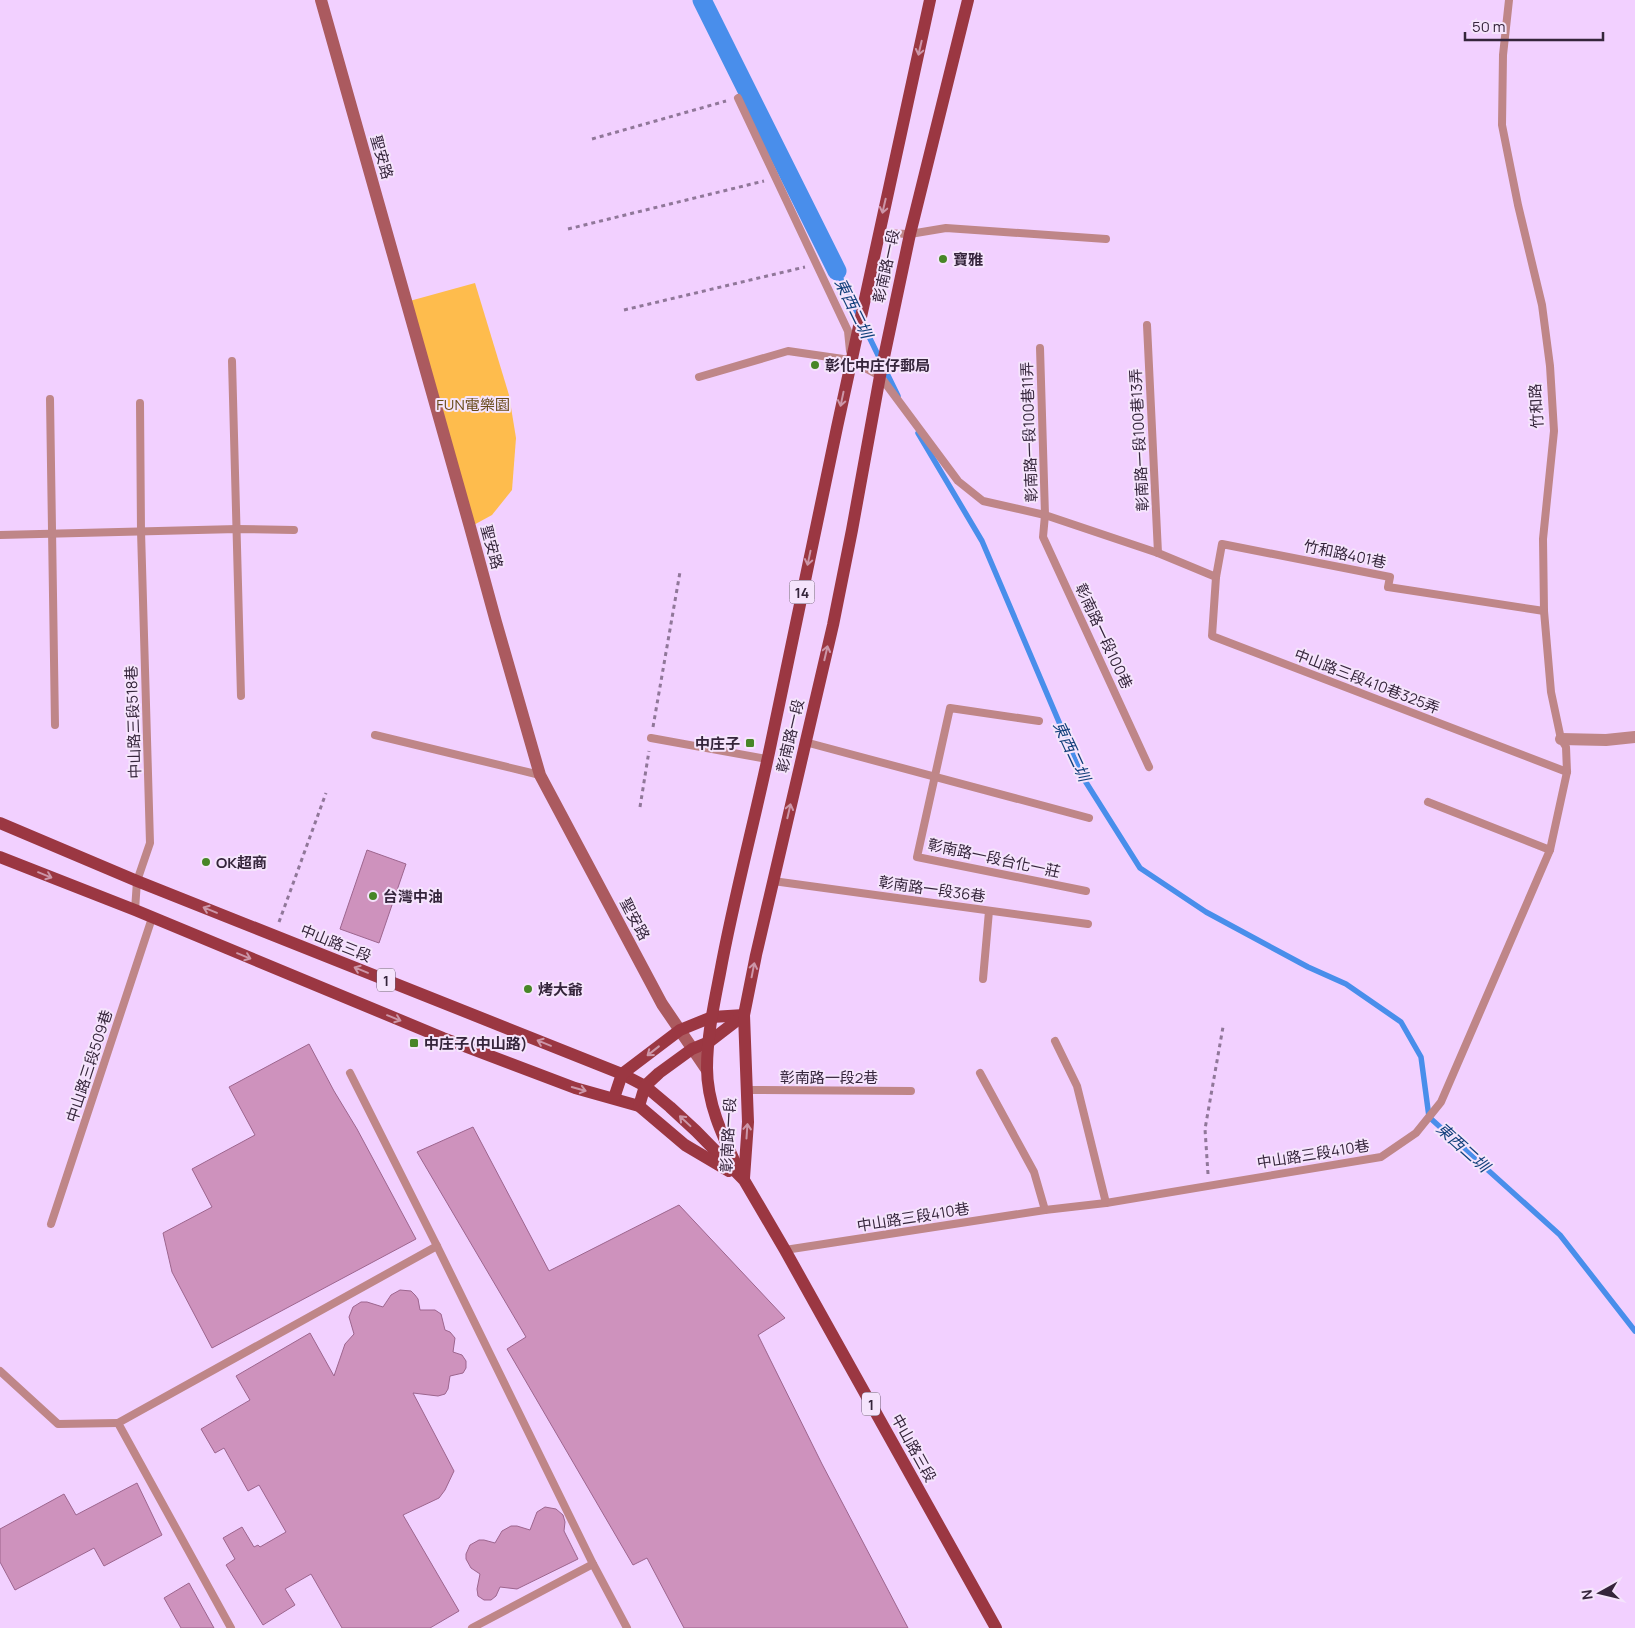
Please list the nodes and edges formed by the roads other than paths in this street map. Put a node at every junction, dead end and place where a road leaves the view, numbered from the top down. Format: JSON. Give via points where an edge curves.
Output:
{"nodes":[{"id":1,"x":320,"y":0,"type":"edge"},
{"id":2,"x":930,"y":0,"type":"edge"},
{"id":3,"x":1509,"y":0,"type":"edge"},
{"id":4,"x":965,"y":1,"type":"edge"},
{"id":5,"x":738,"y":98,"type":"road end"},
{"id":6,"x":878,"y":233,"type":"junction"},
{"id":7,"x":910,"y":234,"type":"junction"},
{"id":8,"x":1106,"y":238,"type":"dead end"},
{"id":9,"x":1148,"y":326,"type":"dead end"},
{"id":10,"x":1040,"y":348,"type":"dead end"},
{"id":11,"x":850,"y":360,"type":"junction"},
{"id":12,"x":232,"y":361,"type":"dead end"},
{"id":13,"x":880,"y":376,"type":"junction"},
{"id":14,"x":699,"y":377,"type":"dead end"},
{"id":15,"x":50,"y":399,"type":"dead end"},
{"id":16,"x":140,"y":403,"type":"dead end"},
{"id":17,"x":1045,"y":515,"type":"junction"},
{"id":18,"x":237,"y":529,"type":"junction"},
{"id":19,"x":294,"y":530,"type":"dead end"},
{"id":20,"x":141,"y":531,"type":"junction"},
{"id":21,"x":52,"y":534,"type":"junction"},
{"id":22,"x":0,"y":536,"type":"edge"},
{"id":23,"x":1158,"y":553,"type":"junction"},
{"id":24,"x":1216,"y":577,"type":"junction"},
{"id":25,"x":1544,"y":610,"type":"junction"},
{"id":26,"x":241,"y":696,"type":"dead end"},
{"id":27,"x":1039,"y":720,"type":"dead end"},
{"id":28,"x":55,"y":725,"type":"dead end"},
{"id":29,"x":375,"y":735,"type":"dead end"},
{"id":30,"x":1635,"y":737,"type":"edge"},
{"id":31,"x":651,"y":738,"type":"road end"},
{"id":32,"x":1561,"y":739,"type":"junction"},
{"id":33,"x":805,"y":742,"type":"junction"},
{"id":34,"x":767,"y":759,"type":"junction"},
{"id":35,"x":1149,"y":767,"type":"dead end"},
{"id":36,"x":1567,"y":772,"type":"junction"},
{"id":37,"x":540,"y":775,"type":"junction"},
{"id":38,"x":936,"y":777,"type":"junction"},
{"id":39,"x":1428,"y":802,"type":"dead end"},
{"id":40,"x":1089,"y":818,"type":"dead end"},
{"id":41,"x":0,"y":823,"type":"edge"},
{"id":42,"x":1550,"y":850,"type":"junction"},
{"id":43,"x":0,"y":857,"type":"edge"},
{"id":44,"x":137,"y":881,"type":"junction"},
{"id":45,"x":773,"y":881,"type":"junction"},
{"id":46,"x":1086,"y":891,"type":"dead end"},
{"id":47,"x":135,"y":910,"type":"junction"},
{"id":48,"x":989,"y":910,"type":"junction"},
{"id":49,"x":152,"y":918,"type":"junction"},
{"id":50,"x":1088,"y":924,"type":"dead end"},
{"id":51,"x":983,"y":979,"type":"dead end"},
{"id":52,"x":744,"y":1015,"type":"junction"},
{"id":53,"x":712,"y":1017,"type":"junction"},
{"id":54,"x":680,"y":1030,"type":"junction"},
{"id":55,"x":1055,"y":1041,"type":"dead end"},
{"id":56,"x":709,"y":1042,"type":"junction"},
{"id":57,"x":692,"y":1049,"type":"junction"},
{"id":58,"x":707,"y":1070,"type":"junction"},
{"id":59,"x":350,"y":1073,"type":"dead end"},
{"id":60,"x":980,"y":1073,"type":"dead end"},
{"id":61,"x":622,"y":1074,"type":"junction"},
{"id":62,"x":645,"y":1086,"type":"junction"},
{"id":63,"x":747,"y":1090,"type":"junction"},
{"id":64,"x":912,"y":1091,"type":"dead end"},
{"id":65,"x":614,"y":1098,"type":"junction"},
{"id":66,"x":639,"y":1106,"type":"junction"},
{"id":67,"x":744,"y":1180,"type":"junction"},
{"id":68,"x":1106,"y":1203,"type":"junction"},
{"id":69,"x":1045,"y":1210,"type":"junction"},
{"id":70,"x":52,"y":1224,"type":"dead end"},
{"id":71,"x":437,"y":1246,"type":"junction"},
{"id":72,"x":785,"y":1250,"type":"junction"},
{"id":73,"x":0,"y":1371,"type":"edge"},
{"id":74,"x":118,"y":1423,"type":"junction"},
{"id":75,"x":593,"y":1564,"type":"junction"},
{"id":76,"x":231,"y":1628,"type":"edge"},
{"id":77,"x":472,"y":1628,"type":"edge"},
{"id":78,"x":627,"y":1628,"type":"edge"},
{"id":79,"x":996,"y":1628,"type":"edge"}],
"edges":[{"from":1,"to":37,"type":"street","name":"聖安路"},
{"from":2,"to":6,"type":"main road","name":"彰南路一段","number":"14","one_way":true},
{"from":3,"to":25,"type":"lane","name":"竹和路","via":[[1503,55],[1502,126],[1542,304],[1554,431],[1543,539]]},
{"from":4,"to":7,"type":"main road","name":"彰南路一段","number":"14"},
{"from":5,"to":11,"type":"lane","via":[[848,331]]},
{"from":6,"to":7,"type":"lane"},
{"from":6,"to":11,"type":"main road","name":"彰南路一段","number":"14"},
{"from":7,"to":8,"type":"lane","via":[[946,228]]},
{"from":7,"to":13,"type":"main road","name":"彰南路一段","number":"14"},
{"from":9,"to":23,"type":"lane","name":"彰南路一段100巷13弄"},
{"from":10,"to":17,"type":"lane","name":"彰南路一段100巷11弄"},
{"from":11,"to":13,"type":"lane"},
{"from":11,"to":14,"type":"lane","via":[[788,351]]},
{"from":11,"to":34,"type":"main road","name":"彰南路一段","number":"14","one_way":true},
{"from":12,"to":18,"type":"lane"},
{"from":13,"to":17,"type":"lane","via":[[958,481],[983,501]]},
{"from":33,"to":13,"type":"main road","name":"彰南路一段","number":"14","one_way":true,"via":[[835,615]]},
{"from":15,"to":21,"type":"lane"},
{"from":16,"to":20,"type":"lane","name":"中山路三段518巷"},
{"from":17,"to":23,"type":"lane"},
{"from":17,"to":35,"type":"lane","name":"彰南路一段100巷","via":[[1043,537]]},
{"from":18,"to":19,"type":"lane"},
{"from":18,"to":20,"type":"lane"},
{"from":18,"to":26,"type":"lane"},
{"from":20,"to":21,"type":"lane"},
{"from":20,"to":44,"type":"lane","name":"中山路三段518巷","via":[[150,843]]},
{"from":21,"to":22,"type":"lane"},
{"from":21,"to":28,"type":"lane"},
{"from":23,"to":24,"type":"lane"},
{"from":24,"to":25,"type":"lane","name":"竹和路401巷","via":[[1222,544],[1390,576],[1388,587]]},
{"from":24,"to":36,"type":"lane","name":"中山路三段410巷325弄","via":[[1212,636]]},
{"from":25,"to":32,"type":"lane","name":"竹和路","via":[[1551,692]]},
{"from":27,"to":38,"type":"lane","name":"彰南路一段台化一莊","via":[[950,708]]},
{"from":29,"to":37,"type":"lane"},
{"from":30,"to":32,"type":"street"},
{"from":31,"to":34,"type":"lane"},
{"from":32,"to":36,"type":"lane","name":"中山路三段410巷","via":[[1566,747]]},
{"from":33,"to":38,"type":"lane"},
{"from":45,"to":33,"type":"main road","name":"彰南路一段","number":"14","one_way":true},
{"from":34,"to":53,"type":"main road","name":"彰南路一段","number":"14","via":[[726,939]]},
{"from":36,"to":42,"type":"lane","name":"中山路三段410巷"},
{"from":37,"to":54,"type":"street","name":"聖安路","via":[[662,1004]]},
{"from":38,"to":40,"type":"lane"},
{"from":38,"to":46,"type":"lane","name":"彰南路一段台化一莊","via":[[918,857]]},
{"from":39,"to":42,"type":"lane"},
{"from":41,"to":44,"type":"main road","name":"中山路三段","number":"1"},
{"from":42,"to":68,"type":"lane","name":"中山路三段410巷","via":[[1441,1102],[1416,1133],[1381,1157]]},
{"from":43,"to":47,"type":"main road","name":"中山路三段","number":"1","one_way":true},
{"from":44,"to":47,"type":"lane","name":"中山路三段518巷"},
{"from":61,"to":44,"type":"main road","name":"中山路三段","number":"1","one_way":true},
{"from":45,"to":48,"type":"lane","name":"彰南路一段36巷"},
{"from":52,"to":45,"type":"main road","name":"彰南路一段","number":"14","one_way":true},
{"from":47,"to":49,"type":"main road","name":"中山路三段","number":"1"},
{"from":48,"to":50,"type":"lane","name":"彰南路一段36巷"},
{"from":48,"to":51,"type":"lane"},
{"from":49,"to":65,"type":"main road","name":"中山路三段","number":"1","one_way":true,"via":[[443,1038],[575,1088]]},
{"from":49,"to":70,"type":"lane","name":"中山路三段509巷"},
{"from":52,"to":53,"type":"main road"},
{"from":52,"to":56,"type":"main road"},
{"from":52,"to":63,"type":"main road","name":"彰南路一段","number":"14"},
{"from":53,"to":54,"type":"main road"},
{"from":53,"to":56,"type":"main road","name":"彰南路一段","number":"14"},
{"from":54,"to":57,"type":"street","name":"聖安路"},
{"from":54,"to":61,"type":"main road","one_way":true},
{"from":55,"to":68,"type":"lane","via":[[1078,1086]]},
{"from":56,"to":57,"type":"main road"},
{"from":56,"to":58,"type":"main road","name":"彰南路一段","number":"14"},
{"from":57,"to":58,"type":"street","name":"聖安路"},
{"from":57,"to":62,"type":"main road"},
{"from":58,"to":67,"type":"main road","name":"彰南路一段","number":"14","via":[[712,1103],[721,1131]]},
{"from":59,"to":71,"type":"lane"},
{"from":60,"to":69,"type":"lane","via":[[1034,1172]]},
{"from":61,"to":62,"type":"main road","name":"中山路三段","number":"1"},
{"from":61,"to":65,"type":"main road"},
{"from":62,"to":66,"type":"main road"},
{"from":67,"to":62,"type":"main road","name":"中山路三段","number":"1","one_way":true},
{"from":63,"to":64,"type":"lane","name":"彰南路一段2巷"},
{"from":67,"to":63,"type":"main road","name":"彰南路一段","number":"14","one_way":true},
{"from":65,"to":66,"type":"main road","name":"中山路三段","number":"1"},
{"from":66,"to":67,"type":"main road","name":"中山路三段","number":"1","via":[[685,1145]]},
{"from":67,"to":72,"type":"main road","name":"中山路三段","number":"1"},
{"from":68,"to":69,"type":"lane","name":"中山路三段410巷"},
{"from":69,"to":72,"type":"lane","name":"中山路三段410巷"},
{"from":71,"to":74,"type":"lane"},
{"from":71,"to":75,"type":"lane"},
{"from":72,"to":79,"type":"main road","name":"中山路三段","number":"1"},
{"from":73,"to":74,"type":"lane","via":[[58,1424]]},
{"from":74,"to":76,"type":"lane"},
{"from":75,"to":77,"type":"lane"},
{"from":75,"to":78,"type":"lane"}]}
